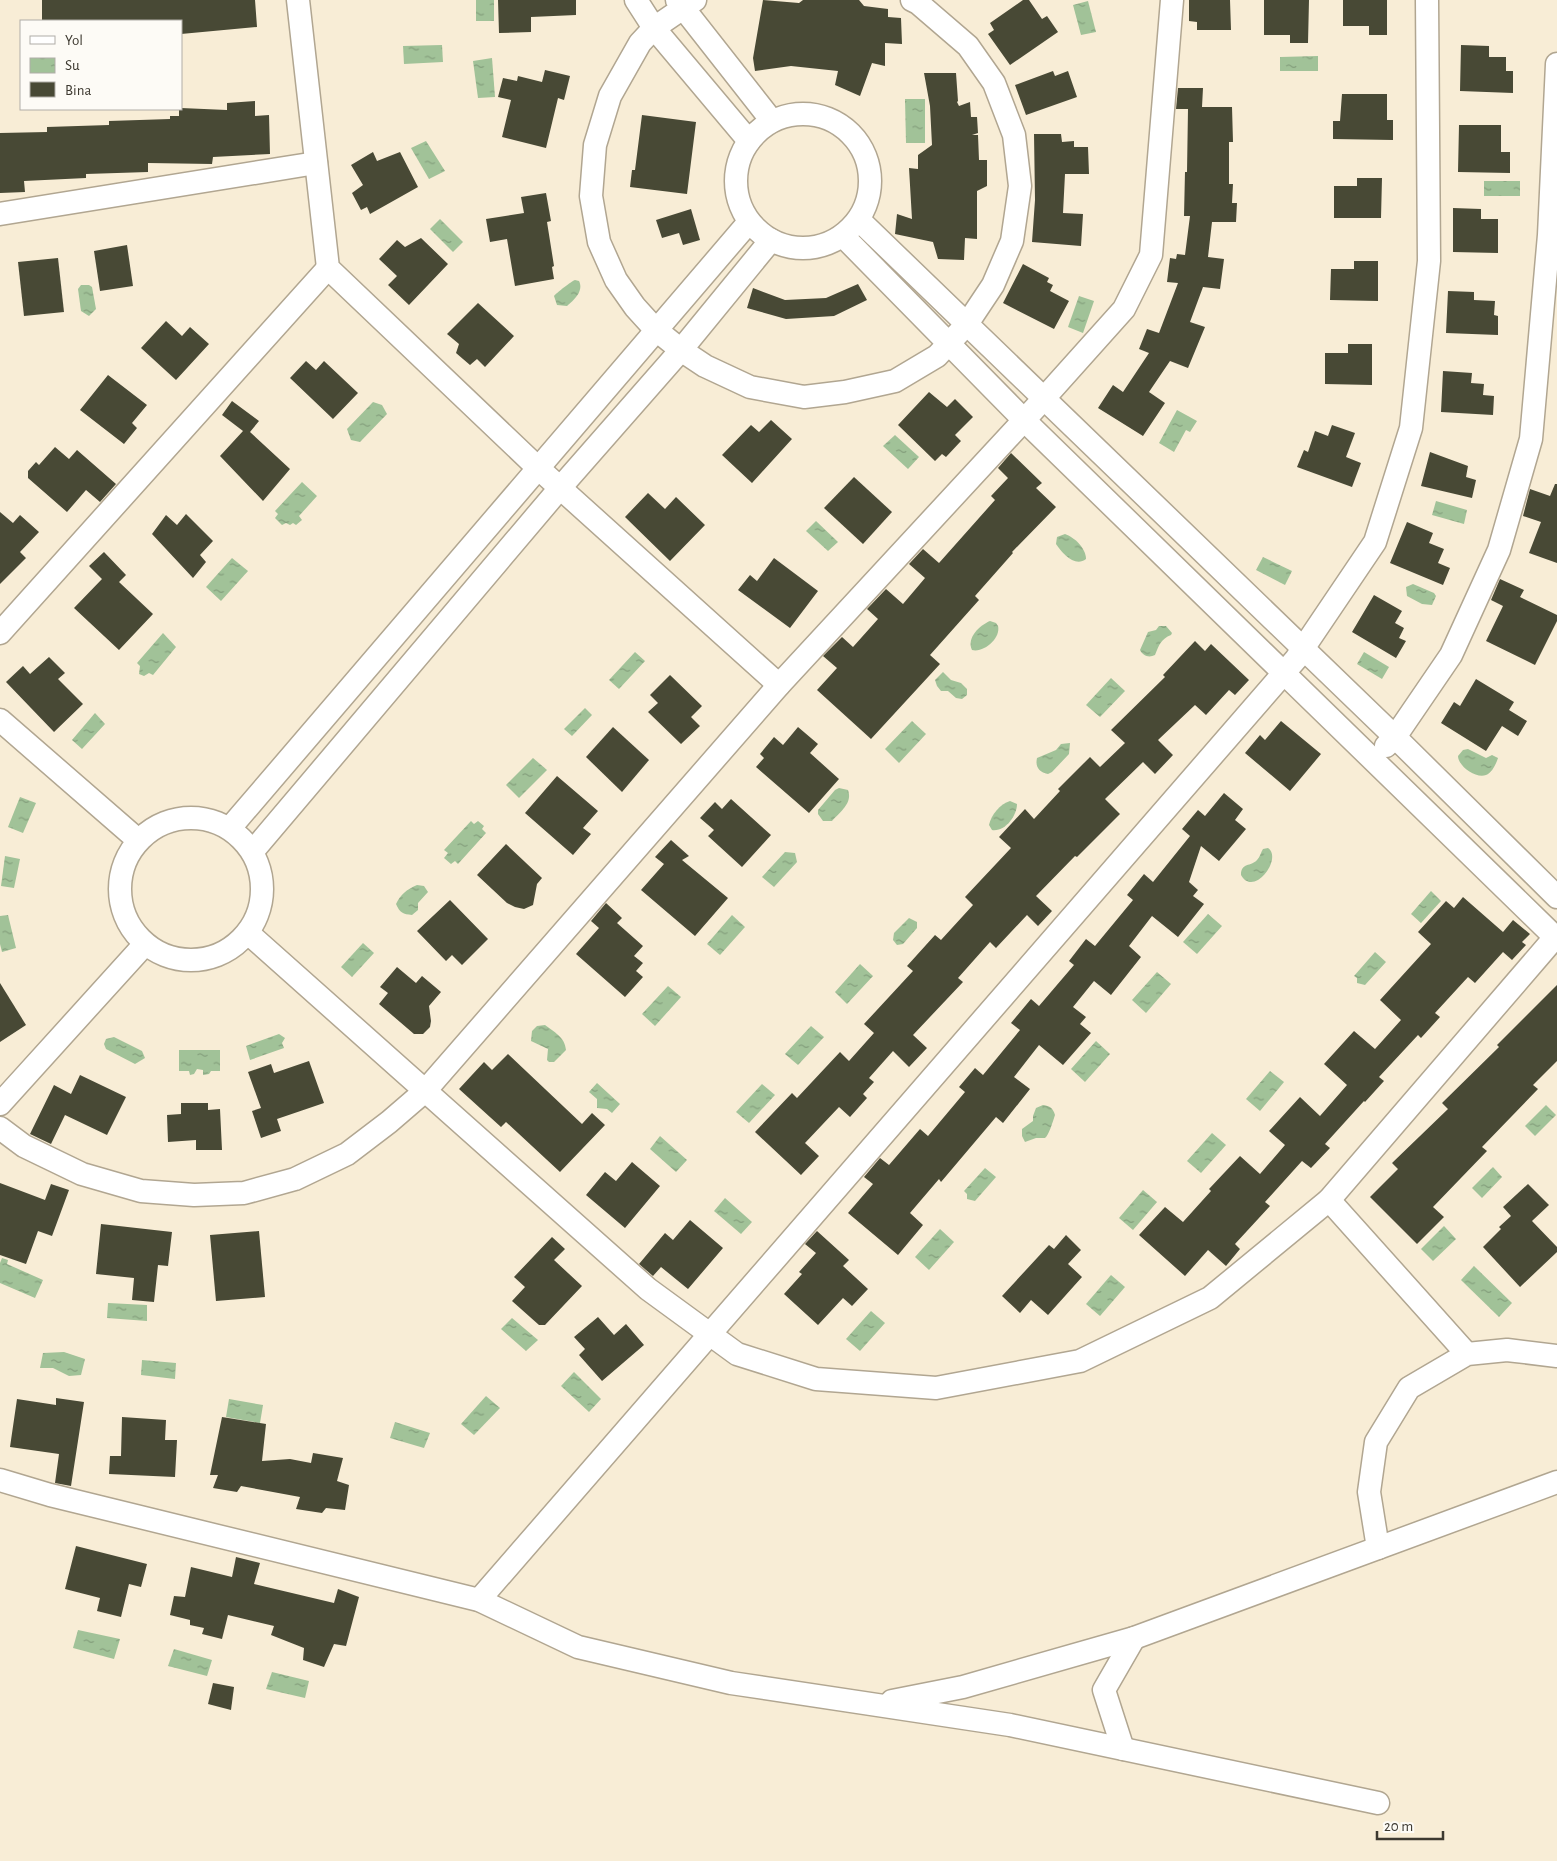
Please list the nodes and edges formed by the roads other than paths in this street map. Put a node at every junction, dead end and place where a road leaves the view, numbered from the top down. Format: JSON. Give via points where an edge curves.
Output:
{"nodes":[{"id":1,"x":298,"y":0,"type":"edge"},
{"id":2,"x":636,"y":0,"type":"edge"},
{"id":3,"x":912,"y":0,"type":"edge"},
{"id":4,"x":1172,"y":0,"type":"edge"},
{"id":5,"x":1427,"y":0,"type":"edge"},
{"id":6,"x":685,"y":3,"type":"edge"},
{"id":7,"x":654,"y":28,"type":"junction"},
{"id":8,"x":1557,"y":64,"type":"edge"},
{"id":9,"x":772,"y":121,"type":"junction"},
{"id":10,"x":749,"y":140,"type":"junction"},
{"id":11,"x":316,"y":163,"type":"junction"},
{"id":12,"x":0,"y":214,"type":"edge"},
{"id":13,"x":859,"y":220,"type":"junction"},
{"id":14,"x":749,"y":222,"type":"junction"},
{"id":15,"x":843,"y":236,"type":"junction"},
{"id":16,"x":771,"y":240,"type":"junction"},
{"id":17,"x":328,"y":268,"type":"junction"},
{"id":18,"x":967,"y":324,"type":"junction"},
{"id":19,"x":655,"y":329,"type":"junction"},
{"id":20,"x":949,"y":343,"type":"junction"},
{"id":21,"x":680,"y":350,"type":"junction"},
{"id":22,"x":1044,"y":398,"type":"junction"},
{"id":23,"x":1024,"y":420,"type":"junction"},
{"id":24,"x":538,"y":468,"type":"junction"},
{"id":25,"x":560,"y":488,"type":"junction"},
{"id":26,"x":0,"y":633,"type":"edge"},
{"id":27,"x":1303,"y":649,"type":"junction"},
{"id":28,"x":1284,"y":673,"type":"junction"},
{"id":29,"x":780,"y":685,"type":"junction"},
{"id":30,"x":0,"y":720,"type":"edge"},
{"id":31,"x":1395,"y":737,"type":"junction"},
{"id":32,"x":1373,"y":760,"type":"junction"},
{"id":33,"x":230,"y":828,"type":"junction"},
{"id":34,"x":138,"y":840,"type":"junction"},
{"id":35,"x":253,"y":851,"type":"junction"},
{"id":36,"x":1557,"y":898,"type":"edge"},
{"id":37,"x":248,"y":933,"type":"junction"},
{"id":38,"x":1556,"y":937,"type":"edge"},
{"id":39,"x":145,"y":944,"type":"junction"},
{"id":40,"x":424,"y":1091,"type":"junction"},
{"id":41,"x":0,"y":1104,"type":"edge"},
{"id":42,"x":0,"y":1128,"type":"edge"},
{"id":43,"x":1329,"y":1200,"type":"junction"},
{"id":44,"x":708,"y":1334,"type":"junction"},
{"id":45,"x":1466,"y":1354,"type":"junction"},
{"id":46,"x":1557,"y":1356,"type":"edge"},
{"id":47,"x":0,"y":1480,"type":"edge"},
{"id":48,"x":1557,"y":1482,"type":"edge"},
{"id":49,"x":1378,"y":1548,"type":"junction"},
{"id":50,"x":479,"y":1600,"type":"junction"},
{"id":51,"x":1134,"y":1638,"type":"junction"},
{"id":52,"x":876,"y":1705,"type":"junction"},
{"id":53,"x":1123,"y":1749,"type":"junction"},
{"id":54,"x":1378,"y":1803,"type":"dead end"}],
"edges":[{"from":1,"to":11,"type":"street"},
{"from":2,"to":7,"type":"street"},
{"from":3,"to":18,"type":"street","via":[[968,46],[994,83],[1014,135],[1020,186],[1012,241],[993,285]]},
{"from":4,"to":22,"type":"street","via":[[1151,255],[1124,309]]},
{"from":5,"to":27,"type":"street","via":[[1429,261],[1412,428],[1375,542]]},
{"from":6,"to":7,"type":"street"},
{"from":6,"to":9,"type":"street"},
{"from":7,"to":10,"type":"street"},
{"from":7,"to":19,"type":"street","via":[[640,43],[610,96],[595,145],[591,196],[599,242],[616,280]]},
{"from":8,"to":31,"type":"street","via":[[1549,236],[1530,439],[1499,550],[1451,656]]},
{"from":9,"to":10,"type":"street"},
{"from":9,"to":13,"type":"street","via":[[793,114],[815,115],[836,122],[854,136],[866,155],[871,177],[868,199]]},
{"from":10,"to":14,"type":"street","via":[[739,160],[735,181],[739,203]]},
{"from":11,"to":12,"type":"street"},
{"from":11,"to":17,"type":"street"},
{"from":13,"to":15,"type":"street"},
{"from":13,"to":18,"type":"street"},
{"from":14,"to":16,"type":"street"},
{"from":14,"to":19,"type":"street"},
{"from":15,"to":16,"type":"street","via":[[823,246],[800,249]]},
{"from":15,"to":20,"type":"street"},
{"from":16,"to":21,"type":"street"},
{"from":17,"to":24,"type":"street"},
{"from":17,"to":26,"type":"street"},
{"from":18,"to":20,"type":"street"},
{"from":18,"to":22,"type":"street"},
{"from":19,"to":21,"type":"street"},
{"from":19,"to":24,"type":"street"},
{"from":20,"to":21,"type":"street","via":[[937,356],[895,381],[804,397],[750,387]]},
{"from":20,"to":23,"type":"street"},
{"from":21,"to":25,"type":"street"},
{"from":22,"to":23,"type":"street"},
{"from":22,"to":27,"type":"street"},
{"from":23,"to":28,"type":"street"},
{"from":23,"to":29,"type":"street"},
{"from":24,"to":25,"type":"street"},
{"from":24,"to":33,"type":"street"},
{"from":25,"to":29,"type":"street"},
{"from":25,"to":35,"type":"street"},
{"from":27,"to":28,"type":"street"},
{"from":27,"to":31,"type":"street"},
{"from":28,"to":32,"type":"street"},
{"from":28,"to":44,"type":"street"},
{"from":29,"to":40,"type":"street"},
{"from":30,"to":34,"type":"street"},
{"from":31,"to":32,"type":"street"},
{"from":31,"to":36,"type":"street"},
{"from":32,"to":38,"type":"street"},
{"from":33,"to":34,"type":"street","via":[[212,820],[192,817],[172,820]]},
{"from":33,"to":35,"type":"street"},
{"from":34,"to":39,"type":"street","via":[[124,866],[120,896],[125,915]]},
{"from":35,"to":37,"type":"street","via":[[261,871],[263,893],[259,914]]},
{"from":37,"to":39,"type":"street","via":[[232,948],[212,958],[190,960],[168,956]]},
{"from":37,"to":40,"type":"street"},
{"from":38,"to":43,"type":"street"},
{"from":39,"to":41,"type":"street"},
{"from":40,"to":42,"type":"street","via":[[346,1154],[294,1179],[244,1193],[194,1195],[140,1191],[82,1174],[24,1146]]},
{"from":40,"to":44,"type":"street","via":[[648,1289]]},
{"from":43,"to":44,"type":"street","via":[[1210,1298],[1080,1361],[936,1388],[816,1379],[737,1354]]},
{"from":43,"to":45,"type":"street"},
{"from":44,"to":50,"type":"street"},
{"from":45,"to":46,"type":"street","via":[[1507,1350]]},
{"from":45,"to":49,"type":"street","via":[[1409,1388],[1376,1442],[1369,1492]]},
{"from":47,"to":50,"type":"street"},
{"from":48,"to":49,"type":"street"},
{"from":49,"to":51,"type":"street"},
{"from":50,"to":52,"type":"street","via":[[578,1647],[731,1683]]},
{"from":51,"to":52,"type":"street","via":[[963,1687]]},
{"from":51,"to":53,"type":"street","via":[[1104,1690]]},
{"from":52,"to":53,"type":"street","via":[[1010,1725]]},
{"from":53,"to":54,"type":"street"}]}
